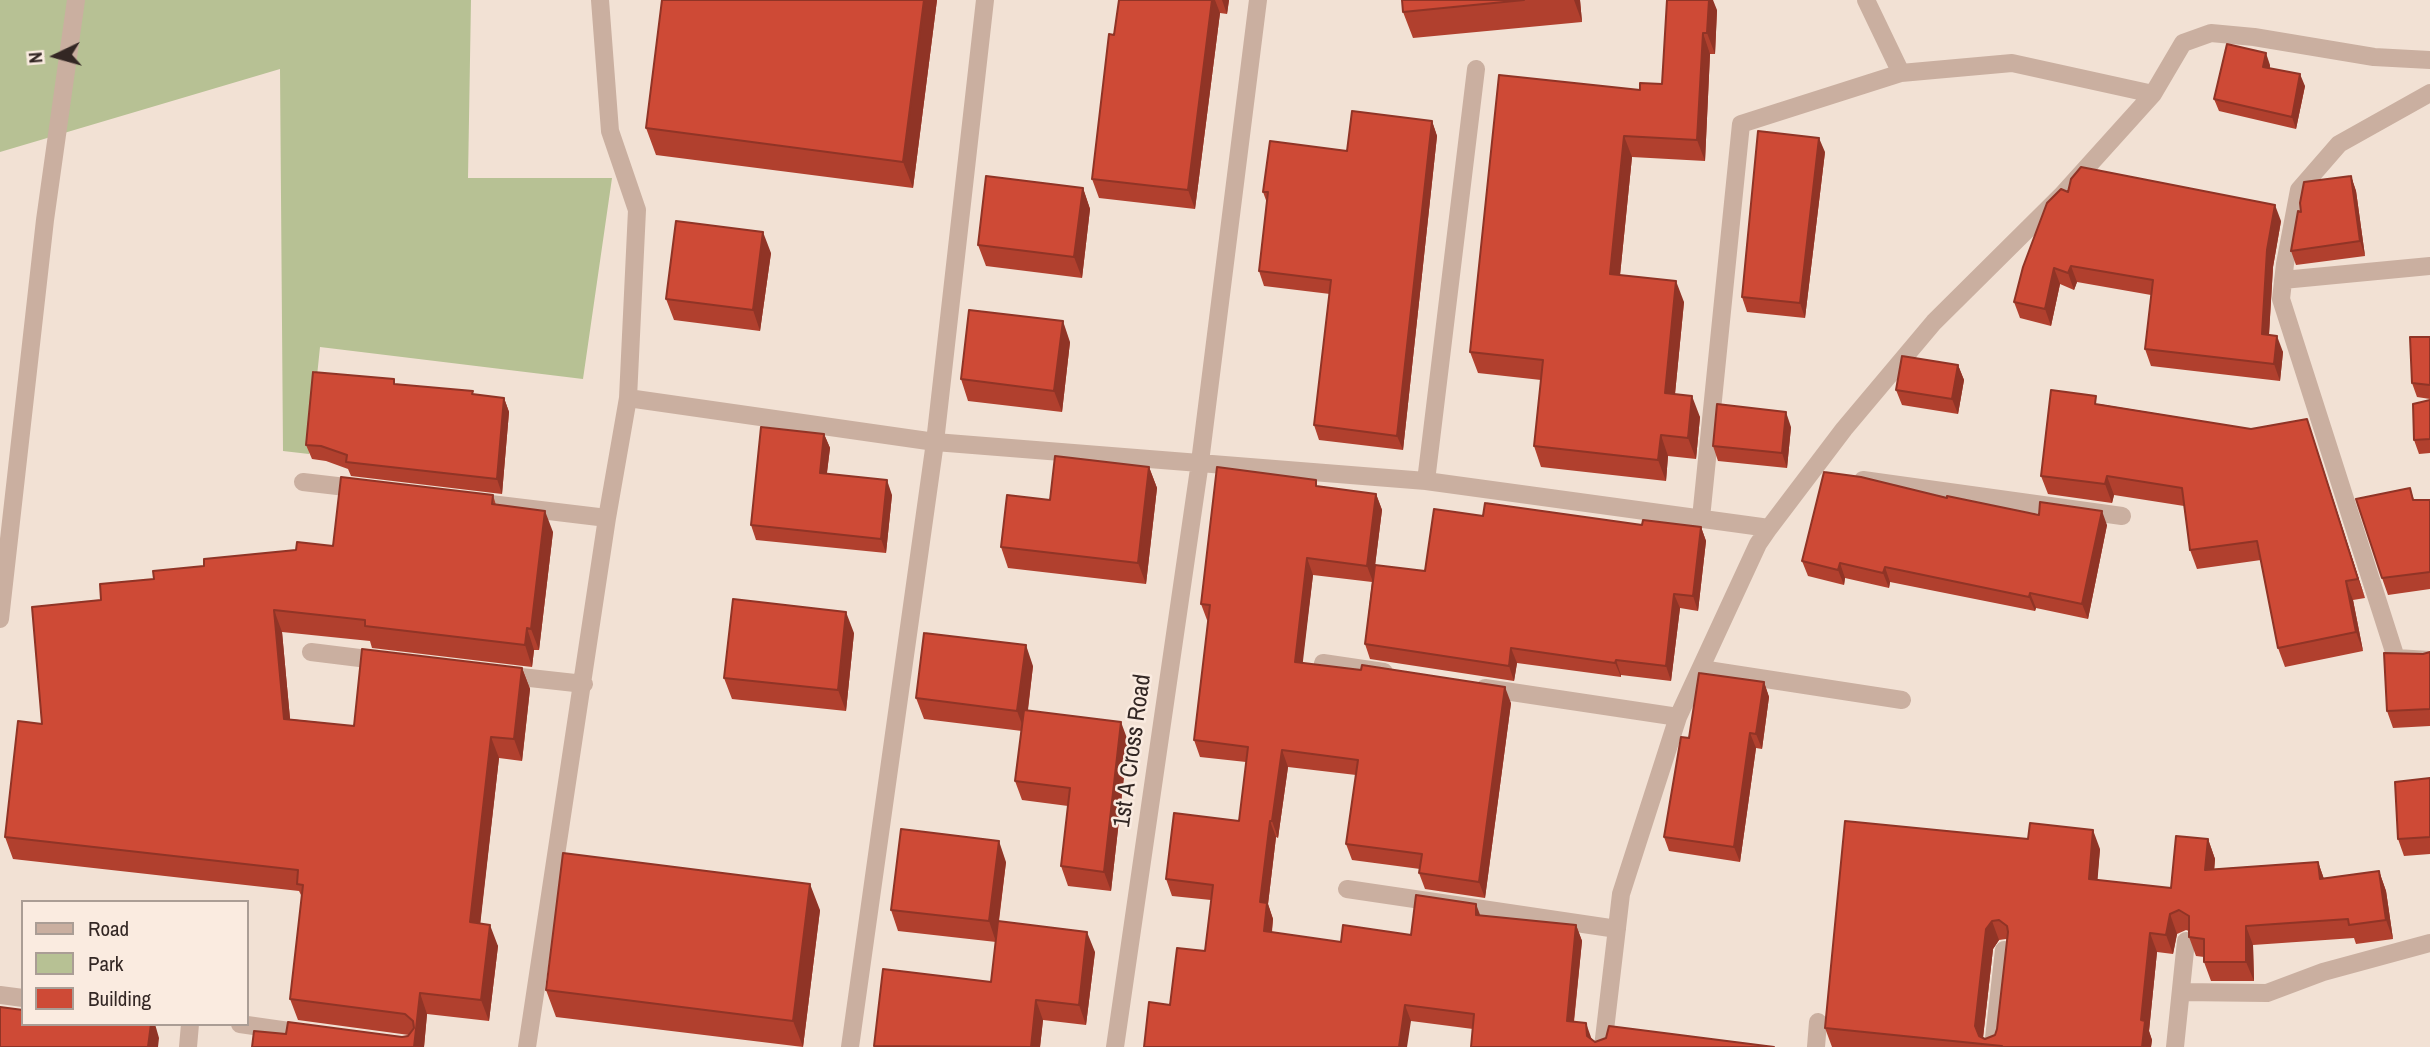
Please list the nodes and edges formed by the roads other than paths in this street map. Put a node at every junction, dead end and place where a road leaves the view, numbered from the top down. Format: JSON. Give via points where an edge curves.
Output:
{"nodes":[{"id":1,"x":76,"y":0,"type":"edge"},
{"id":2,"x":600,"y":0,"type":"edge"},
{"id":3,"x":985,"y":0,"type":"edge"},
{"id":4,"x":1258,"y":0,"type":"edge"},
{"id":5,"x":1866,"y":0,"type":"edge"},
{"id":6,"x":2430,"y":60,"type":"edge"},
{"id":7,"x":1476,"y":69,"type":"dead end"},
{"id":8,"x":1901,"y":73,"type":"junction"},
{"id":9,"x":2430,"y":93,"type":"edge"},
{"id":10,"x":2152,"y":94,"type":"junction"},
{"id":11,"x":2430,"y":266,"type":"edge"},
{"id":12,"x":2283,"y":280,"type":"junction"},
{"id":13,"x":628,"y":398,"type":"junction"},
{"id":14,"x":935,"y":442,"type":"junction"},
{"id":15,"x":1200,"y":462,"type":"junction"},
{"id":16,"x":1851,"y":479,"type":"edge"},
{"id":17,"x":1426,"y":481,"type":"junction"},
{"id":18,"x":303,"y":482,"type":"dead end"},
{"id":19,"x":386,"y":492,"type":"edge"},
{"id":20,"x":455,"y":500,"type":"edge"},
{"id":21,"x":2122,"y":516,"type":"dead end"},
{"id":22,"x":607,"y":518,"type":"junction"},
{"id":23,"x":1701,"y":518,"type":"junction"},
{"id":24,"x":1769,"y":528,"type":"junction"},
{"id":25,"x":0,"y":619,"type":"edge"},
{"id":26,"x":311,"y":652,"type":"dead end"},
{"id":27,"x":2430,"y":660,"type":"edge"},
{"id":28,"x":1323,"y":663,"type":"edge"},
{"id":29,"x":407,"y":664,"type":"edge"},
{"id":30,"x":1701,"y":669,"type":"junction"},
{"id":31,"x":488,"y":673,"type":"edge"},
{"id":32,"x":1405,"y":676,"type":"edge"},
{"id":33,"x":584,"y":684,"type":"junction"},
{"id":34,"x":1473,"y":686,"type":"edge"},
{"id":35,"x":1902,"y":700,"type":"dead end"},
{"id":36,"x":1678,"y":717,"type":"junction"},
{"id":37,"x":1347,"y":890,"type":"dead end"},
{"id":38,"x":1617,"y":929,"type":"junction"},
{"id":39,"x":2186,"y":941,"type":"edge"},
{"id":40,"x":2430,"y":943,"type":"edge"},
{"id":41,"x":2004,"y":950,"type":"edge"},
{"id":42,"x":2181,"y":992,"type":"junction"},
{"id":43,"x":0,"y":996,"type":"edge"},
{"id":44,"x":21,"y":998,"type":"edge"},
{"id":45,"x":1818,"y":1022,"type":"dead end"},
{"id":46,"x":248,"y":1025,"type":"edge"},
{"id":47,"x":190,"y":1026,"type":"edge"},
{"id":48,"x":332,"y":1037,"type":"edge"},
{"id":49,"x":188,"y":1047,"type":"edge"},
{"id":50,"x":527,"y":1047,"type":"edge"},
{"id":51,"x":850,"y":1047,"type":"edge"},
{"id":52,"x":1115,"y":1047,"type":"edge"},
{"id":53,"x":1603,"y":1047,"type":"edge"},
{"id":54,"x":1816,"y":1047,"type":"edge"},
{"id":55,"x":1993,"y":1047,"type":"edge"},
{"id":56,"x":2175,"y":1047,"type":"edge"}],
"edges":[{"from":1,"to":25,"type":"street","via":[[45,220]]},
{"from":2,"to":13,"type":"street","via":[[610,131],[637,211]]},
{"from":3,"to":14,"type":"street"},
{"from":4,"to":15,"type":"street","name":"1st A Cross Road"},
{"from":5,"to":8,"type":"street"},
{"from":6,"to":10,"type":"street","via":[[2374,57],[2211,33],[2183,43]]},
{"from":7,"to":17,"type":"street"},
{"from":8,"to":10,"type":"street","via":[[2012,63]]},
{"from":8,"to":23,"type":"street","via":[[1741,124]]},
{"from":9,"to":12,"type":"street","via":[[2339,144],[2299,190]]},
{"from":10,"to":24,"type":"street","via":[[2062,196],[1934,322],[1817,474]]},
{"from":11,"to":12,"type":"street"},
{"from":12,"to":27,"type":"street","via":[[2286,320],[2396,658]]},
{"from":13,"to":14,"type":"street"},
{"from":13,"to":22,"type":"street"},
{"from":14,"to":15,"type":"street"},
{"from":14,"to":51,"type":"street"},
{"from":15,"to":17,"type":"street"},
{"from":15,"to":52,"type":"street","name":"1st A Cross Road"},
{"from":16,"to":21,"type":"street"},
{"from":17,"to":23,"type":"street"},
{"from":18,"to":19,"type":"street"},
{"from":20,"to":22,"type":"street"},
{"from":22,"to":33,"type":"street"},
{"from":23,"to":24,"type":"street"},
{"from":24,"to":30,"type":"street"},
{"from":26,"to":29,"type":"street"},
{"from":28,"to":32,"type":"street"},
{"from":30,"to":35,"type":"street"},
{"from":30,"to":36,"type":"street"},
{"from":31,"to":33,"type":"street"},
{"from":33,"to":50,"type":"street"},
{"from":34,"to":36,"type":"street"},
{"from":36,"to":38,"type":"street","via":[[1621,894]]},
{"from":37,"to":38,"type":"street"},
{"from":38,"to":53,"type":"street"},
{"from":39,"to":42,"type":"street"},
{"from":40,"to":42,"type":"street","via":[[2322,972],[2267,993]]},
{"from":41,"to":55,"type":"street"},
{"from":42,"to":56,"type":"street"},
{"from":43,"to":44,"type":"street"},
{"from":45,"to":54,"type":"street"},
{"from":46,"to":48,"type":"street"},
{"from":47,"to":49,"type":"street"}]}
